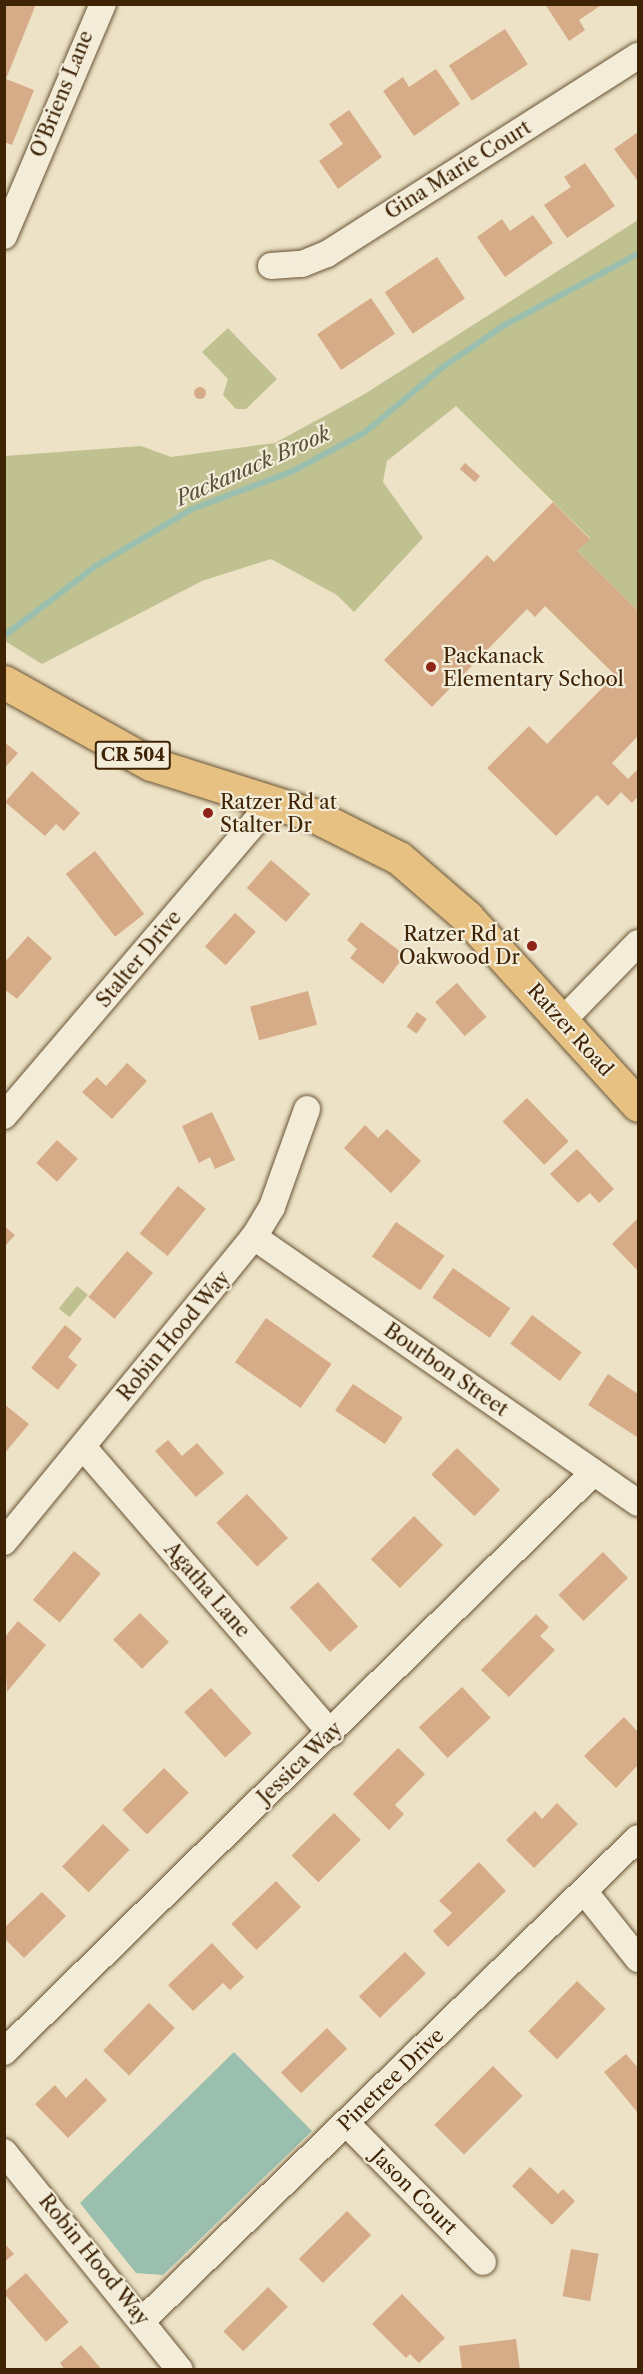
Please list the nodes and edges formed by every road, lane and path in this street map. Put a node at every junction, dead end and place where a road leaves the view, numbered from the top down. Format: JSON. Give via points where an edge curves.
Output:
{"nodes":[{"id":1,"x":102,"y":4,"type":"edge"},
{"id":2,"x":639,"y":56,"type":"edge"},
{"id":3,"x":7,"y":231,"type":"edge"},
{"id":4,"x":271,"y":266,"type":"dead end"},
{"id":5,"x":4,"y":682,"type":"edge"},
{"id":6,"x":273,"y":801,"type":"junction"},
{"id":7,"x":639,"y":943,"type":"edge"},
{"id":8,"x":562,"y":1021,"type":"junction"},
{"id":9,"x":639,"y":1105,"type":"edge"},
{"id":10,"x":307,"y":1109,"type":"dead end"},
{"id":11,"x":4,"y":1116,"type":"edge"},
{"id":12,"x":254,"y":1237,"type":"junction"},
{"id":13,"x":82,"y":1447,"type":"junction"},
{"id":14,"x":594,"y":1472,"type":"junction"},
{"id":15,"x":639,"y":1503,"type":"edge"},
{"id":16,"x":4,"y":1542,"type":"edge"},
{"id":17,"x":331,"y":1733,"type":"junction"},
{"id":18,"x":639,"y":1838,"type":"edge"},
{"id":19,"x":584,"y":1891,"type":"junction"},
{"id":20,"x":639,"y":1959,"type":"edge"},
{"id":21,"x":4,"y":2052,"type":"edge"},
{"id":22,"x":346,"y":2123,"type":"junction"},
{"id":23,"x":4,"y":2152,"type":"edge"},
{"id":24,"x":483,"y":2262,"type":"dead end"},
{"id":25,"x":142,"y":2321,"type":"junction"},
{"id":26,"x":180,"y":2370,"type":"edge"}],
"edges":[{"from":1,"to":3,"type":"street","name":"O'Briens Lane"},
{"from":2,"to":4,"type":"street","name":"Gina Marie Court","via":[[327,254],[302,264]]},
{"from":5,"to":6,"type":"main road","name":"Ratzer Road","number":"CR 504","via":[[151,764]]},
{"from":6,"to":8,"type":"main road","name":"Ratzer Road","number":"CR 504","via":[[368,841],[417,871]]},
{"from":6,"to":11,"type":"street","name":"Stalter Drive"},
{"from":7,"to":8,"type":"street"},
{"from":8,"to":9,"type":"main road","name":"Ratzer Road","number":"CR 504"},
{"from":10,"to":12,"type":"street","name":"Robin Hood Way","via":[[272,1207]]},
{"from":12,"to":13,"type":"street","name":"Robin Hood Way"},
{"from":12,"to":14,"type":"street","name":"Bourbon Street"},
{"from":13,"to":16,"type":"street","name":"Robin Hood Way"},
{"from":13,"to":17,"type":"street","name":"Agatha Lane"},
{"from":14,"to":15,"type":"street","name":"Bourbon Street"},
{"from":14,"to":17,"type":"street","name":"Jessica Way"},
{"from":17,"to":21,"type":"street","name":"Jessica Way"},
{"from":18,"to":19,"type":"street","name":"Pinetree Drive"},
{"from":19,"to":20,"type":"street"},
{"from":19,"to":22,"type":"street","name":"Pinetree Drive"},
{"from":22,"to":24,"type":"street","name":"Jason Court"},
{"from":22,"to":25,"type":"street","name":"Pinetree Drive"},
{"from":23,"to":25,"type":"street","name":"Robin Hood Way"},
{"from":25,"to":26,"type":"street","name":"Robin Hood Way"}]}
